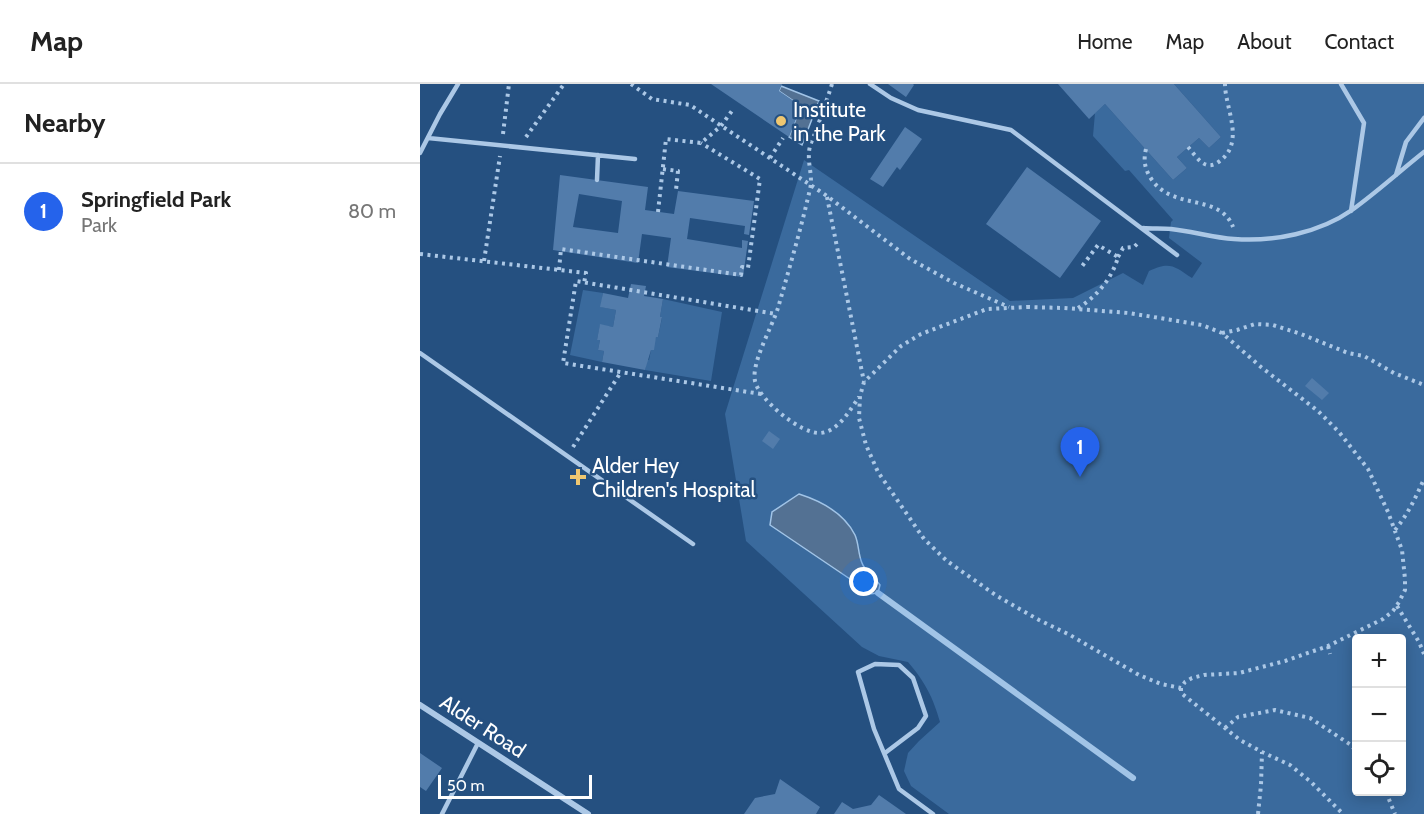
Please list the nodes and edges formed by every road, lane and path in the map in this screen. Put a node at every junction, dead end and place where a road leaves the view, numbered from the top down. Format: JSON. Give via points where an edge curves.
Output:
{"nodes":[{"id":1,"x":458,"y":84,"type":"edge"},
{"id":2,"x":509,"y":84,"type":"edge"},
{"id":3,"x":564,"y":84,"type":"edge"},
{"id":4,"x":631,"y":84,"type":"edge"},
{"id":5,"x":832,"y":84,"type":"edge"},
{"id":6,"x":870,"y":84,"type":"edge"},
{"id":7,"x":1225,"y":84,"type":"edge"},
{"id":8,"x":1341,"y":84,"type":"edge"},
{"id":9,"x":734,"y":108,"type":"dead end"},
{"id":10,"x":1424,"y":118,"type":"edge"},
{"id":11,"x":721,"y":126,"type":"junction"},
{"id":12,"x":428,"y":138,"type":"junction"},
{"id":13,"x":783,"y":138,"type":"dead end"},
{"id":14,"x":701,"y":143,"type":"junction"},
{"id":15,"x":502,"y":146,"type":"junction"},
{"id":16,"x":519,"y":147,"type":"junction"},
{"id":17,"x":1188,"y":147,"type":"dead end"},
{"id":18,"x":1146,"y":149,"type":"dead end"},
{"id":19,"x":1424,"y":152,"type":"edge"},
{"id":20,"x":420,"y":153,"type":"edge"},
{"id":21,"x":598,"y":155,"type":"junction"},
{"id":22,"x":770,"y":158,"type":"junction"},
{"id":23,"x":635,"y":159,"type":"dead end"},
{"id":24,"x":663,"y":170,"type":"junction"},
{"id":25,"x":1396,"y":175,"type":"junction"},
{"id":26,"x":597,"y":180,"type":"dead end"},
{"id":27,"x":811,"y":186,"type":"junction"},
{"id":28,"x":676,"y":190,"type":"dead end"},
{"id":29,"x":826,"y":196,"type":"junction"},
{"id":30,"x":1351,"y":211,"type":"junction"},
{"id":31,"x":658,"y":212,"type":"dead end"},
{"id":32,"x":1143,"y":228,"type":"junction"},
{"id":33,"x":1149,"y":232,"type":"junction"},
{"id":34,"x":1235,"y":239,"type":"junction"},
{"id":35,"x":420,"y":254,"type":"edge"},
{"id":36,"x":1177,"y":255,"type":"dead end"},
{"id":37,"x":1118,"y":257,"type":"junction"},
{"id":38,"x":484,"y":261,"type":"junction"},
{"id":39,"x":1080,"y":269,"type":"dead end"},
{"id":40,"x":559,"y":270,"type":"junction"},
{"id":41,"x":584,"y":283,"type":"junction"},
{"id":42,"x":1009,"y":308,"type":"junction"},
{"id":43,"x":1077,"y":309,"type":"junction"},
{"id":44,"x":776,"y":314,"type":"junction"},
{"id":45,"x":1222,"y":333,"type":"junction"},
{"id":46,"x":420,"y":353,"type":"edge"},
{"id":47,"x":621,"y":372,"type":"junction"},
{"id":48,"x":864,"y":382,"type":"junction"},
{"id":49,"x":1424,"y":385,"type":"edge"},
{"id":50,"x":761,"y":394,"type":"junction"},
{"id":51,"x":860,"y":396,"type":"junction"},
{"id":52,"x":567,"y":456,"type":"junction"},
{"id":53,"x":1424,"y":479,"type":"edge"},
{"id":54,"x":1394,"y":531,"type":"junction"},
{"id":55,"x":693,"y":544,"type":"dead end"},
{"id":56,"x":1397,"y":606,"type":"junction"},
{"id":57,"x":1328,"y":646,"type":"junction"},
{"id":58,"x":1330,"y":654,"type":"dead end"},
{"id":59,"x":1424,"y":654,"type":"edge"},
{"id":60,"x":1181,"y":688,"type":"junction"},
{"id":61,"x":420,"y":705,"type":"edge"},
{"id":62,"x":1225,"y":728,"type":"junction"},
{"id":63,"x":478,"y":743,"type":"junction"},
{"id":64,"x":1352,"y":746,"type":"edge"},
{"id":65,"x":1262,"y":752,"type":"junction"},
{"id":66,"x":885,"y":753,"type":"junction"},
{"id":67,"x":1388,"y":796,"type":"edge"},
{"id":68,"x":442,"y":814,"type":"edge"},
{"id":69,"x":588,"y":814,"type":"edge"},
{"id":70,"x":933,"y":814,"type":"edge"},
{"id":71,"x":1258,"y":814,"type":"edge"},
{"id":72,"x":1343,"y":814,"type":"edge"},
{"id":73,"x":1395,"y":814,"type":"edge"}],
"edges":[{"from":1,"to":12,"type":"lane"},
{"from":2,"to":15,"type":"path"},
{"from":3,"to":16,"type":"path"},
{"from":4,"to":11,"type":"path","via":[[652,99],[690,105]]},
{"from":5,"to":27,"type":"path","via":[[809,151]]},
{"from":6,"to":32,"type":"lane","via":[[918,110],[1011,130]]},
{"from":7,"to":17,"type":"path","via":[[1233,130],[1229,149],[1218,162],[1205,165]]},
{"from":8,"to":30,"type":"lane","via":[[1364,123]]},
{"from":9,"to":11,"type":"path"},
{"from":10,"to":25,"type":"lane","via":[[1406,142]]},
{"from":11,"to":14,"type":"path"},
{"from":11,"to":22,"type":"path"},
{"from":12,"to":15,"type":"lane"},
{"from":12,"to":20,"type":"lane"},
{"from":13,"to":22,"type":"path"},
{"from":14,"to":24,"type":"path","via":[[666,139]]},
{"from":14,"to":40,"type":"path","via":[[760,179],[748,268],[742,267],[741,275],[561,249]]},
{"from":15,"to":16,"type":"lane"},
{"from":15,"to":38,"type":"path"},
{"from":16,"to":21,"type":"lane"},
{"from":18,"to":34,"type":"path","via":[[1146,171],[1161,191],[1216,207],[1231,221]]},
{"from":19,"to":25,"type":"lane"},
{"from":21,"to":23,"type":"lane"},
{"from":21,"to":26,"type":"lane"},
{"from":22,"to":27,"type":"path"},
{"from":24,"to":28,"type":"path","via":[[678,171]]},
{"from":24,"to":31,"type":"path"},
{"from":25,"to":30,"type":"lane"},
{"from":27,"to":29,"type":"path"},
{"from":27,"to":44,"type":"path"},
{"from":29,"to":42,"type":"path","via":[[910,259]]},
{"from":29,"to":48,"type":"path"},
{"from":30,"to":34,"type":"lane","via":[[1294,235]]},
{"from":32,"to":33,"type":"lane"},
{"from":32,"to":34,"type":"lane"},
{"from":33,"to":36,"type":"lane"},
{"from":33,"to":37,"type":"path","via":[[1134,247],[1123,248]]},
{"from":35,"to":38,"type":"path"},
{"from":37,"to":39,"type":"path","via":[[1098,245]]},
{"from":37,"to":43,"type":"path","via":[[1099,290]]},
{"from":38,"to":40,"type":"path"},
{"from":40,"to":41,"type":"path","via":[[586,273]]},
{"from":41,"to":44,"type":"path"},
{"from":41,"to":47,"type":"path","via":[[576,281],[563,363]]},
{"from":42,"to":43,"type":"path"},
{"from":42,"to":48,"type":"path","via":[[987,309],[921,334],[901,346]]},
{"from":43,"to":45,"type":"path","via":[[1202,325]]},
{"from":44,"to":50,"type":"path","via":[[754,373]]},
{"from":45,"to":49,"type":"path","via":[[1256,324],[1273,325],[1364,356]]},
{"from":45,"to":54,"type":"path","via":[[1339,432],[1368,469]]},
{"from":46,"to":52,"type":"lane"},
{"from":47,"to":50,"type":"path"},
{"from":47,"to":52,"type":"path"},
{"from":48,"to":51,"type":"path"},
{"from":50,"to":51,"type":"path","via":[[792,421],[820,433],[835,427]]},
{"from":51,"to":60,"type":"path","via":[[859,417],[878,472],[924,539],[946,561],[997,596],[1139,675]]},
{"from":52,"to":55,"type":"lane"},
{"from":53,"to":54,"type":"path"},
{"from":54,"to":56,"type":"path","via":[[1402,550],[1405,579],[1405,590]]},
{"from":56,"to":57,"type":"path","via":[[1383,619]]},
{"from":56,"to":59,"type":"path"},
{"from":57,"to":58,"type":"path"},
{"from":57,"to":60,"type":"path","via":[[1239,673],[1192,678]]},
{"from":60,"to":62,"type":"path","via":[[1181,693]]},
{"from":61,"to":63,"type":"street","name":"Alder Road"},
{"from":62,"to":64,"type":"path","via":[[1238,717],[1275,710],[1310,718]]},
{"from":62,"to":65,"type":"path"},
{"from":63,"to":68,"type":"lane"},
{"from":63,"to":69,"type":"street","name":"Alder Road"},
{"from":65,"to":71,"type":"path"},
{"from":65,"to":72,"type":"path","via":[[1290,765]]},
{"from":66,"to":66,"type":"lane","via":[[918,728],[926,716],[913,678],[899,665],[875,664],[858,672]]},
{"from":66,"to":70,"type":"lane","via":[[899,789]]},
{"from":67,"to":73,"type":"path"}]}
